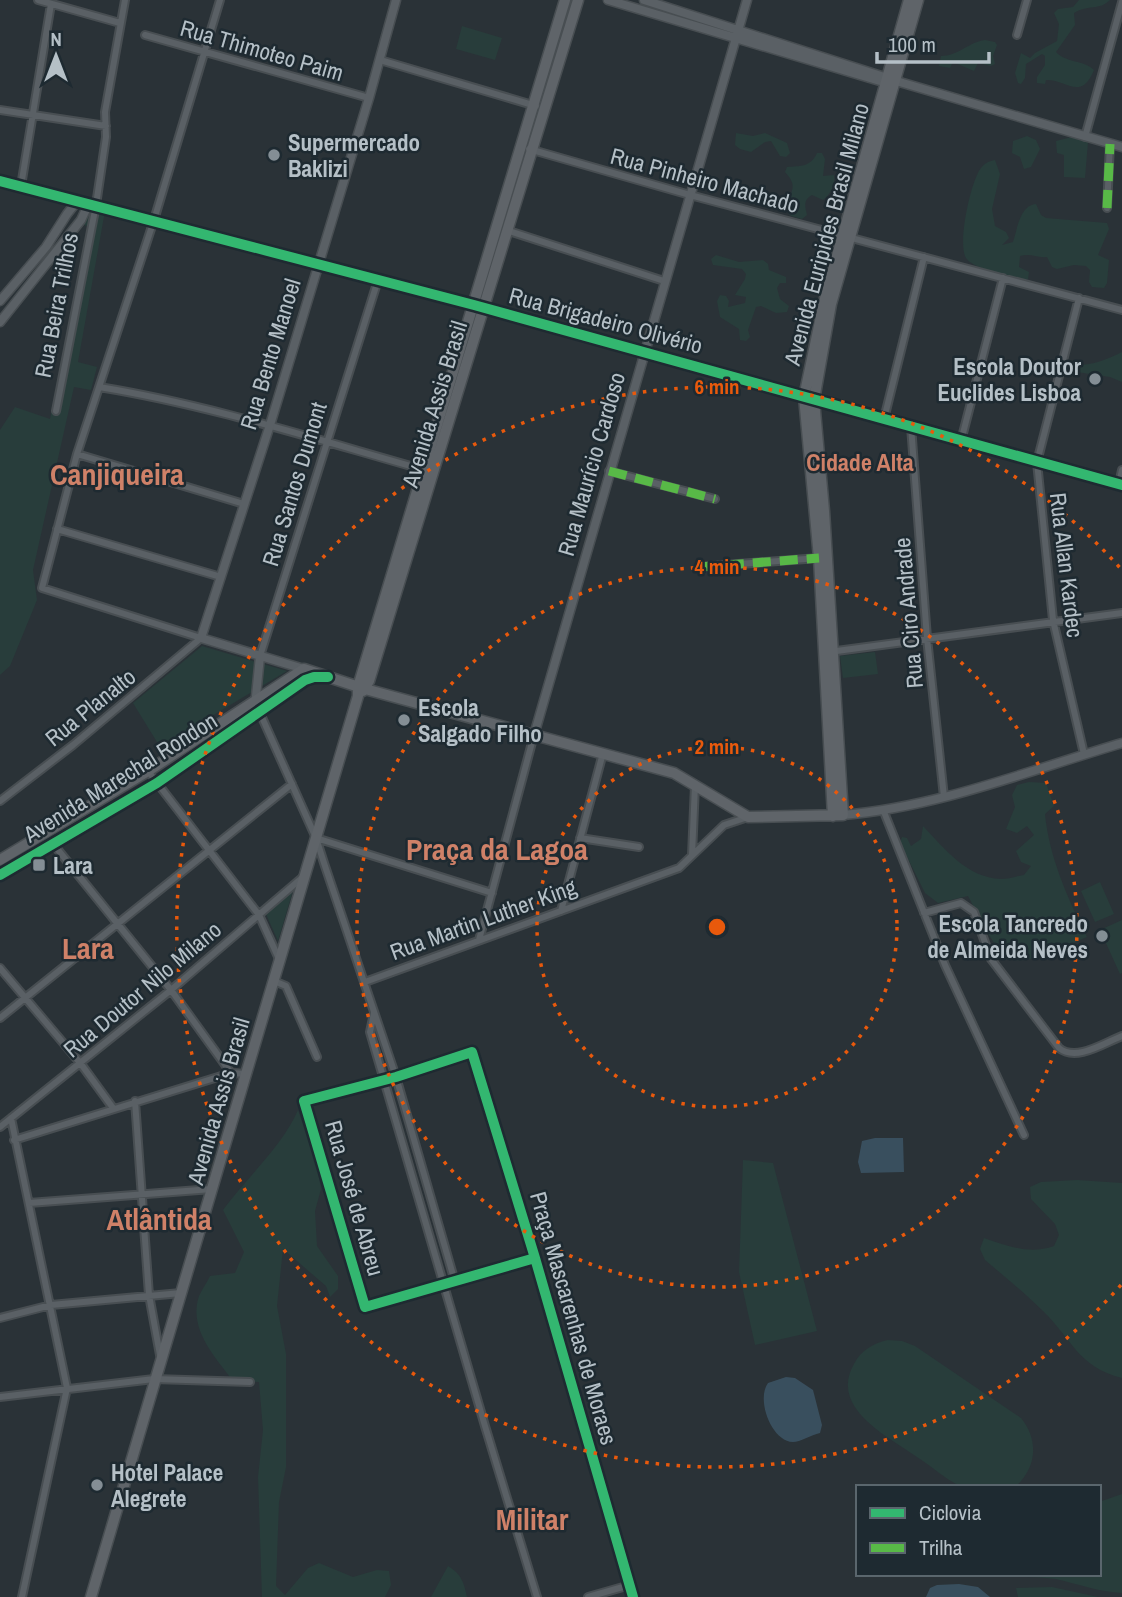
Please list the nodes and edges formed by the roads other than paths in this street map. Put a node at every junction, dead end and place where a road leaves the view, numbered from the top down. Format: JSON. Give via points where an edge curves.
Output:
{"nodes":[{"id":1,"x":38,"y":0,"type":"edge"},
{"id":2,"x":125,"y":0,"type":"edge"},
{"id":3,"x":220,"y":0,"type":"edge"},
{"id":4,"x":396,"y":0,"type":"edge"},
{"id":5,"x":565,"y":0,"type":"edge"},
{"id":6,"x":578,"y":0,"type":"edge"},
{"id":7,"x":608,"y":0,"type":"edge"},
{"id":8,"x":644,"y":0,"type":"edge"},
{"id":9,"x":747,"y":0,"type":"edge"},
{"id":10,"x":909,"y":0,"type":"edge"},
{"id":11,"x":918,"y":0,"type":"edge"},
{"id":12,"x":1027,"y":0,"type":"edge"},
{"id":13,"x":1122,"y":2,"type":"edge"},
{"id":14,"x":51,"y":4,"type":"junction"},
{"id":15,"x":667,"y":7,"type":"junction"},
{"id":16,"x":663,"y":17,"type":"junction"},
{"id":17,"x":120,"y":23,"type":"junction"},
{"id":18,"x":736,"y":34,"type":"junction"},
{"id":19,"x":145,"y":35,"type":"dead end"},
{"id":20,"x":1017,"y":35,"type":"dead end"},
{"id":21,"x":205,"y":50,"type":"junction"},
{"id":22,"x":380,"y":60,"type":"junction"},
{"id":23,"x":893,"y":81,"type":"junction"},
{"id":24,"x":369,"y":98,"type":"junction"},
{"id":25,"x":540,"y":107,"type":"junction"},
{"id":26,"x":0,"y":110,"type":"edge"},
{"id":27,"x":33,"y":116,"type":"junction"},
{"id":28,"x":106,"y":126,"type":"junction"},
{"id":29,"x":1085,"y":136,"type":"junction"},
{"id":30,"x":1110,"y":144,"type":"junction"},
{"id":31,"x":1122,"y":147,"type":"edge"},
{"id":32,"x":527,"y":148,"type":"junction"},
{"id":33,"x":0,"y":181,"type":"edge"},
{"id":34,"x":21,"y":186,"type":"junction"},
{"id":35,"x":690,"y":195,"type":"junction"},
{"id":36,"x":78,"y":200,"type":"junction"},
{"id":37,"x":93,"y":204,"type":"junction"},
{"id":38,"x":1107,"y":208,"type":"dead end"},
{"id":39,"x":154,"y":220,"type":"junction"},
{"id":40,"x":502,"y":228,"type":"junction"},
{"id":41,"x":847,"y":237,"type":"junction"},
{"id":42,"x":924,"y":257,"type":"junction"},
{"id":43,"x":317,"y":263,"type":"junction"},
{"id":44,"x":29,"y":267,"type":"junction"},
{"id":45,"x":38,"y":274,"type":"junction"},
{"id":46,"x":1003,"y":278,"type":"junction"},
{"id":47,"x":378,"y":280,"type":"junction"},
{"id":48,"x":664,"y":281,"type":"junction"},
{"id":49,"x":4,"y":289,"type":"edge"},
{"id":50,"x":1079,"y":298,"type":"junction"},
{"id":51,"x":0,"y":301,"type":"edge"},
{"id":52,"x":479,"y":307,"type":"junction"},
{"id":53,"x":1122,"y":310,"type":"edge"},
{"id":54,"x":0,"y":321,"type":"edge"},
{"id":55,"x":643,"y":352,"type":"junction"},
{"id":56,"x":99,"y":387,"type":"junction"},
{"id":57,"x":809,"y":398,"type":"junction"},
{"id":58,"x":56,"y":411,"type":"dead end"},
{"id":59,"x":884,"y":419,"type":"junction"},
{"id":60,"x":270,"y":425,"type":"junction"},
{"id":61,"x":911,"y":426,"type":"junction"},
{"id":62,"x":961,"y":441,"type":"junction"},
{"id":63,"x":327,"y":442,"type":"junction"},
{"id":64,"x":77,"y":454,"type":"junction"},
{"id":65,"x":1037,"y":461,"type":"junction"},
{"id":66,"x":1122,"y":470,"type":"edge"},
{"id":67,"x":429,"y":471,"type":"junction"},
{"id":68,"x":609,"y":471,"type":"junction"},
{"id":69,"x":1120,"y":485,"type":"edge"},
{"id":70,"x":715,"y":499,"type":"dead end"},
{"id":71,"x":244,"y":504,"type":"junction"},
{"id":72,"x":820,"y":512,"type":"junction"},
{"id":73,"x":57,"y":529,"type":"junction"},
{"id":74,"x":819,"y":558,"type":"junction"},
{"id":75,"x":699,"y":567,"type":"dead end"},
{"id":76,"x":221,"y":577,"type":"junction"},
{"id":77,"x":825,"y":610,"type":"junction"},
{"id":78,"x":1122,"y":613,"type":"edge"},
{"id":79,"x":1053,"y":620,"type":"junction"},
{"id":80,"x":201,"y":638,"type":"junction"},
{"id":81,"x":927,"y":638,"type":"junction"},
{"id":82,"x":829,"y":652,"type":"junction"},
{"id":83,"x":260,"y":656,"type":"junction"},
{"id":84,"x":304,"y":668,"type":"junction"},
{"id":85,"x":328,"y":677,"type":"junction"},
{"id":86,"x":360,"y":690,"type":"junction"},
{"id":87,"x":256,"y":701,"type":"junction"},
{"id":88,"x":260,"y":713,"type":"junction"},
{"id":89,"x":534,"y":734,"type":"junction"},
{"id":90,"x":1122,"y":743,"type":"edge"},
{"id":91,"x":603,"y":753,"type":"junction"},
{"id":92,"x":1084,"y":754,"type":"junction"},
{"id":93,"x":148,"y":771,"type":"junction"},
{"id":94,"x":157,"y":783,"type":"junction"},
{"id":95,"x":292,"y":783,"type":"junction"},
{"id":96,"x":695,"y":785,"type":"junction"},
{"id":97,"x":944,"y":797,"type":"junction"},
{"id":98,"x":0,"y":801,"type":"edge"},
{"id":99,"x":884,"y":812,"type":"junction"},
{"id":100,"x":838,"y":816,"type":"junction"},
{"id":101,"x":748,"y":817,"type":"junction"},
{"id":102,"x":316,"y":838,"type":"junction"},
{"id":103,"x":580,"y":838,"type":"junction"},
{"id":104,"x":54,"y":845,"type":"junction"},
{"id":105,"x":639,"y":847,"type":"dead end"},
{"id":106,"x":210,"y":850,"type":"junction"},
{"id":107,"x":692,"y":855,"type":"junction"},
{"id":108,"x":0,"y":860,"type":"edge"},
{"id":109,"x":0,"y":876,"type":"edge"},
{"id":110,"x":304,"y":876,"type":"junction"},
{"id":111,"x":492,"y":892,"type":"junction"},
{"id":112,"x":561,"y":911,"type":"junction"},
{"id":113,"x":924,"y":913,"type":"junction"},
{"id":114,"x":259,"y":915,"type":"junction"},
{"id":115,"x":117,"y":925,"type":"junction"},
{"id":116,"x":479,"y":940,"type":"junction"},
{"id":117,"x":279,"y":961,"type":"junction"},
{"id":118,"x":0,"y":968,"type":"edge"},
{"id":119,"x":274,"y":981,"type":"junction"},
{"id":120,"x":365,"y":982,"type":"junction"},
{"id":121,"x":171,"y":990,"type":"junction"},
{"id":122,"x":24,"y":999,"type":"junction"},
{"id":123,"x":374,"y":1013,"type":"junction"},
{"id":124,"x":0,"y":1018,"type":"edge"},
{"id":125,"x":1122,"y":1036,"type":"edge"},
{"id":126,"x":385,"y":1046,"type":"junction"},
{"id":127,"x":375,"y":1049,"type":"junction"},
{"id":128,"x":317,"y":1057,"type":"dead end"},
{"id":129,"x":81,"y":1064,"type":"junction"},
{"id":130,"x":231,"y":1073,"type":"junction"},
{"id":131,"x":246,"y":1074,"type":"junction"},
{"id":132,"x":396,"y":1077,"type":"junction"},
{"id":133,"x":384,"y":1079,"type":"junction"},
{"id":134,"x":135,"y":1101,"type":"junction"},
{"id":135,"x":113,"y":1108,"type":"junction"},
{"id":136,"x":11,"y":1118,"type":"junction"},
{"id":137,"x":0,"y":1127,"type":"edge"},
{"id":138,"x":1024,"y":1135,"type":"dead end"},
{"id":139,"x":14,"y":1140,"type":"junction"},
{"id":140,"x":212,"y":1189,"type":"junction"},
{"id":141,"x":141,"y":1195,"type":"junction"},
{"id":142,"x":29,"y":1203,"type":"junction"},
{"id":143,"x":434,"y":1208,"type":"junction"},
{"id":144,"x":423,"y":1212,"type":"junction"},
{"id":145,"x":535,"y":1258,"type":"junction"},
{"id":146,"x":455,"y":1282,"type":"junction"},
{"id":147,"x":445,"y":1285,"type":"junction"},
{"id":148,"x":182,"y":1293,"type":"junction"},
{"id":149,"x":149,"y":1294,"type":"junction"},
{"id":150,"x":51,"y":1305,"type":"junction"},
{"id":151,"x":0,"y":1318,"type":"edge"},
{"id":152,"x":161,"y":1357,"type":"junction"},
{"id":153,"x":154,"y":1379,"type":"junction"},
{"id":154,"x":250,"y":1382,"type":"dead end"},
{"id":155,"x":67,"y":1388,"type":"junction"},
{"id":156,"x":0,"y":1397,"type":"edge"},
{"id":157,"x":630,"y":1585,"type":"junction"},
{"id":158,"x":22,"y":1597,"type":"edge"},
{"id":159,"x":91,"y":1597,"type":"edge"},
{"id":160,"x":537,"y":1597,"type":"edge"},
{"id":161,"x":588,"y":1597,"type":"edge"},
{"id":162,"x":633,"y":1597,"type":"edge"}],
"edges":[{"from":1,"to":14,"type":"street"},
{"from":2,"to":17,"type":"street","name":"Rua Beira Trilhos"},
{"from":3,"to":21,"type":"street"},
{"from":4,"to":22,"type":"street","name":"Rua Bento Manoel"},
{"from":5,"to":25,"type":"main road","name":"Avenida Assis Brasil"},
{"from":6,"to":25,"type":"main road","name":"Avenida Assis Brasil"},
{"from":7,"to":16,"type":"street"},
{"from":8,"to":15,"type":"street"},
{"from":9,"to":18,"type":"street","name":"Rua Maurício Cardoso"},
{"from":10,"to":23,"type":"main road","name":"Avenida Euripides Brasil Milano"},
{"from":11,"to":23,"type":"main road","name":"Avenida Euripides Brasil Milano"},
{"from":12,"to":20,"type":"street"},
{"from":13,"to":29,"type":"street"},
{"from":14,"to":17,"type":"street"},
{"from":14,"to":27,"type":"street"},
{"from":15,"to":16,"type":"street"},
{"from":15,"to":18,"type":"street"},
{"from":16,"to":18,"type":"street"},
{"from":17,"to":28,"type":"street","name":"Rua Beira Trilhos"},
{"from":18,"to":23,"type":"street"},
{"from":18,"to":35,"type":"street","name":"Rua Maurício Cardoso"},
{"from":19,"to":21,"type":"street","name":"Rua Thimoteo Paim"},
{"from":21,"to":24,"type":"street","name":"Rua Thimoteo Paim"},
{"from":21,"to":39,"type":"street"},
{"from":22,"to":24,"type":"street","name":"Rua Bento Manoel"},
{"from":22,"to":25,"type":"street"},
{"from":23,"to":29,"type":"street"},
{"from":23,"to":41,"type":"main road","name":"Avenida Euripides Brasil Milano"},
{"from":24,"to":43,"type":"street","name":"Rua Bento Manoel"},
{"from":25,"to":32,"type":"main road","name":"Avenida Assis Brasil"},
{"from":26,"to":27,"type":"street"},
{"from":27,"to":28,"type":"street"},
{"from":27,"to":34,"type":"street"},
{"from":28,"to":37,"type":"street","name":"Rua Beira Trilhos"},
{"from":29,"to":30,"type":"street"},
{"from":30,"to":31,"type":"street"},
{"from":30,"to":38,"type":"street"},
{"from":32,"to":35,"type":"street","name":"Rua Pinheiro Machado"},
{"from":32,"to":40,"type":"main road","name":"Avenida Assis Brasil"},
{"from":33,"to":34,"type":"street","name":"Rua Brigadeiro Olivério"},
{"from":34,"to":36,"type":"street","name":"Rua Brigadeiro Olivério"},
{"from":35,"to":41,"type":"street","name":"Rua Pinheiro Machado"},
{"from":35,"to":48,"type":"street","name":"Rua Maurício Cardoso"},
{"from":36,"to":37,"type":"street","name":"Rua Brigadeiro Olivério"},
{"from":36,"to":44,"type":"street"},
{"from":37,"to":39,"type":"street","name":"Rua Brigadeiro Olivério"},
{"from":37,"to":45,"type":"street"},
{"from":37,"to":58,"type":"street","name":"Rua Beira Trilhos"},
{"from":39,"to":43,"type":"street","name":"Rua Brigadeiro Olivério"},
{"from":39,"to":56,"type":"street"},
{"from":40,"to":48,"type":"street"},
{"from":40,"to":52,"type":"main road","name":"Avenida Assis Brasil"},
{"from":41,"to":42,"type":"street","name":"Rua Pinheiro Machado"},
{"from":41,"to":57,"type":"main road","name":"Avenida Euripides Brasil Milano","via":[[828,302]]},
{"from":42,"to":46,"type":"street","name":"Rua Pinheiro Machado"},
{"from":42,"to":59,"type":"street"},
{"from":43,"to":47,"type":"street","name":"Rua Brigadeiro Olivério"},
{"from":43,"to":60,"type":"street","name":"Rua Bento Manoel"},
{"from":44,"to":45,"type":"street"},
{"from":44,"to":49,"type":"street"},
{"from":45,"to":54,"type":"street"},
{"from":46,"to":50,"type":"street","name":"Rua Pinheiro Machado"},
{"from":46,"to":62,"type":"street"},
{"from":47,"to":52,"type":"street","name":"Rua Brigadeiro Olivério"},
{"from":47,"to":63,"type":"street","name":"Rua Santos Dumont"},
{"from":48,"to":55,"type":"street","name":"Rua Maurício Cardoso"},
{"from":49,"to":51,"type":"street"},
{"from":50,"to":53,"type":"street","name":"Rua Pinheiro Machado"},
{"from":50,"to":65,"type":"street","name":"Rua Allan Kardec"},
{"from":52,"to":55,"type":"street","name":"Rua Brigadeiro Olivério"},
{"from":52,"to":67,"type":"main road","name":"Avenida Assis Brasil"},
{"from":55,"to":57,"type":"street","name":"Rua Brigadeiro Olivério"},
{"from":55,"to":68,"type":"street","name":"Rua Maurício Cardoso"},
{"from":56,"to":60,"type":"street"},
{"from":56,"to":64,"type":"street"},
{"from":57,"to":59,"type":"street","name":"Rua Brigadeiro Olivério"},
{"from":57,"to":72,"type":"main road","name":"Avenida Euripides Brasil Milano"},
{"from":59,"to":61,"type":"street","name":"Rua Brigadeiro Olivério"},
{"from":60,"to":63,"type":"street"},
{"from":60,"to":71,"type":"street","name":"Rua Bento Manoel"},
{"from":61,"to":62,"type":"street","name":"Rua Brigadeiro Olivério"},
{"from":61,"to":81,"type":"street","name":"Rua Ciro Andrade"},
{"from":62,"to":65,"type":"street","name":"Rua Brigadeiro Olivério"},
{"from":63,"to":67,"type":"street"},
{"from":63,"to":83,"type":"street","name":"Rua Santos Dumont"},
{"from":64,"to":71,"type":"street"},
{"from":64,"to":73,"type":"street"},
{"from":65,"to":69,"type":"street","name":"Rua Brigadeiro Olivério"},
{"from":65,"to":79,"type":"street","name":"Rua Allan Kardec"},
{"from":66,"to":69,"type":"street"},
{"from":67,"to":86,"type":"main road","name":"Avenida Assis Brasil"},
{"from":68,"to":70,"type":"street"},
{"from":68,"to":89,"type":"street","name":"Rua Maurício Cardoso"},
{"from":71,"to":76,"type":"street","name":"Rua Bento Manoel"},
{"from":72,"to":74,"type":"main road","name":"Avenida Euripides Brasil Milano"},
{"from":72,"to":77,"type":"main road","name":"Avenida Euripides Brasil Milano"},
{"from":73,"to":76,"type":"street"},
{"from":73,"to":80,"type":"street","via":[[42,588]]},
{"from":74,"to":75,"type":"street"},
{"from":74,"to":77,"type":"main road","name":"Avenida Euripides Brasil Milano"},
{"from":76,"to":80,"type":"street","name":"Rua Bento Manoel"},
{"from":77,"to":82,"type":"main road","name":"Avenida Euripides Brasil Milano"},
{"from":78,"to":79,"type":"street"},
{"from":79,"to":81,"type":"street"},
{"from":79,"to":92,"type":"street","name":"Rua Allan Kardec"},
{"from":80,"to":83,"type":"street"},
{"from":80,"to":98,"type":"street","name":"Rua Planalto"},
{"from":81,"to":82,"type":"street"},
{"from":81,"to":97,"type":"street","name":"Rua Ciro Andrade"},
{"from":82,"to":100,"type":"main road","name":"Avenida Euripides Brasil Milano"},
{"from":83,"to":84,"type":"street"},
{"from":83,"to":87,"type":"street","name":"Rua Santos Dumont"},
{"from":84,"to":85,"type":"main road"},
{"from":84,"to":87,"type":"main road","name":"Avenida Marechal Rondon"},
{"from":85,"to":86,"type":"main road"},
{"from":85,"to":88,"type":"main road","name":"Avenida Marechal Rondon","via":[[305,680]]},
{"from":86,"to":89,"type":"main road"},
{"from":86,"to":102,"type":"main road","name":"Avenida Assis Brasil"},
{"from":87,"to":88,"type":"street"},
{"from":87,"to":93,"type":"main road","name":"Avenida Marechal Rondon"},
{"from":88,"to":94,"type":"main road","name":"Avenida Marechal Rondon"},
{"from":88,"to":95,"type":"street"},
{"from":89,"to":91,"type":"main road"},
{"from":89,"to":111,"type":"street","name":"Rua Maurício Cardoso"},
{"from":90,"to":92,"type":"street","name":"Rua Martin Luther King"},
{"from":91,"to":96,"type":"main road","via":[[674,773]]},
{"from":91,"to":103,"type":"street"},
{"from":92,"to":97,"type":"street","name":"Rua Martin Luther King"},
{"from":93,"to":94,"type":"street","name":"Avenida Marechal Rondon"},
{"from":93,"to":108,"type":"main road","name":"Avenida Marechal Rondon"},
{"from":94,"to":104,"type":"main road","name":"Avenida Marechal Rondon"},
{"from":94,"to":106,"type":"street"},
{"from":95,"to":102,"type":"street"},
{"from":95,"to":106,"type":"street"},
{"from":96,"to":101,"type":"main road"},
{"from":96,"to":107,"type":"street"},
{"from":97,"to":99,"type":"street","name":"Rua Martin Luther King"},
{"from":99,"to":100,"type":"street","name":"Rua Martin Luther King"},
{"from":99,"to":113,"type":"street"},
{"from":100,"to":101,"type":"main road","name":"Rua Martin Luther King"},
{"from":101,"to":107,"type":"street","name":"Rua Martin Luther King","via":[[724,825]]},
{"from":102,"to":110,"type":"main road","name":"Avenida Assis Brasil"},
{"from":102,"to":111,"type":"street"},
{"from":102,"to":120,"type":"street"},
{"from":103,"to":105,"type":"street"},
{"from":103,"to":112,"type":"street"},
{"from":104,"to":109,"type":"main road","name":"Avenida Marechal Rondon"},
{"from":104,"to":115,"type":"street"},
{"from":106,"to":114,"type":"street"},
{"from":106,"to":115,"type":"street"},
{"from":107,"to":112,"type":"street","name":"Rua Martin Luther King","via":[[680,868]]},
{"from":110,"to":114,"type":"street","name":"Rua Doutor Nilo Milano"},
{"from":110,"to":117,"type":"main road","name":"Avenida Assis Brasil"},
{"from":111,"to":116,"type":"street","name":"Rua Maurício Cardoso"},
{"from":112,"to":116,"type":"street","name":"Rua Martin Luther King"},
{"from":113,"to":125,"type":"street","via":[[961,903],[974,912],[990,959],[1065,1053]]},
{"from":113,"to":138,"type":"street"},
{"from":114,"to":117,"type":"street"},
{"from":114,"to":121,"type":"street","name":"Rua Doutor Nilo Milano"},
{"from":115,"to":121,"type":"street"},
{"from":115,"to":122,"type":"street"},
{"from":116,"to":120,"type":"street","name":"Rua Martin Luther King"},
{"from":117,"to":119,"type":"main road","name":"Avenida Assis Brasil"},
{"from":118,"to":122,"type":"street"},
{"from":119,"to":128,"type":"street","via":[[286,986]]},
{"from":119,"to":131,"type":"main road","name":"Avenida Assis Brasil"},
{"from":120,"to":123,"type":"street"},
{"from":121,"to":129,"type":"street","name":"Rua Doutor Nilo Milano"},
{"from":121,"to":130,"type":"street"},
{"from":122,"to":124,"type":"street"},
{"from":122,"to":129,"type":"street"},
{"from":123,"to":126,"type":"street"},
{"from":123,"to":127,"type":"street","via":[[370,1032]]},
{"from":126,"to":127,"type":"street"},
{"from":126,"to":132,"type":"street"},
{"from":127,"to":133,"type":"street"},
{"from":129,"to":135,"type":"street"},
{"from":129,"to":136,"type":"street","name":"Rua Doutor Nilo Milano"},
{"from":130,"to":131,"type":"street"},
{"from":130,"to":134,"type":"street"},
{"from":131,"to":140,"type":"main road","name":"Avenida Assis Brasil"},
{"from":132,"to":133,"type":"street"},
{"from":132,"to":143,"type":"street"},
{"from":132,"to":145,"type":"street","name":"Praça Mascarenhas de Moraes","via":[[472,1052]]},
{"from":133,"to":144,"type":"street"},
{"from":133,"to":147,"type":"street","name":"Rua José de Abreu","via":[[304,1101],[365,1307]]},
{"from":134,"to":135,"type":"street"},
{"from":134,"to":141,"type":"street"},
{"from":135,"to":139,"type":"street"},
{"from":136,"to":137,"type":"street","name":"Rua Doutor Nilo Milano"},
{"from":136,"to":139,"type":"street"},
{"from":139,"to":142,"type":"street"},
{"from":140,"to":141,"type":"street"},
{"from":140,"to":148,"type":"main road","name":"Avenida Assis Brasil"},
{"from":141,"to":142,"type":"street"},
{"from":141,"to":149,"type":"street"},
{"from":142,"to":150,"type":"street"},
{"from":143,"to":144,"type":"street"},
{"from":143,"to":146,"type":"street"},
{"from":144,"to":147,"type":"street"},
{"from":145,"to":146,"type":"street"},
{"from":145,"to":157,"type":"street","name":"Praça Mascarenhas de Moraes"},
{"from":146,"to":147,"type":"street"},
{"from":147,"to":160,"type":"street"},
{"from":148,"to":149,"type":"street"},
{"from":148,"to":152,"type":"main road","name":"Avenida Assis Brasil"},
{"from":149,"to":150,"type":"street"},
{"from":149,"to":152,"type":"street"},
{"from":150,"to":151,"type":"street"},
{"from":150,"to":155,"type":"street"},
{"from":152,"to":153,"type":"main road","name":"Avenida Assis Brasil"},
{"from":153,"to":154,"type":"street"},
{"from":153,"to":155,"type":"street"},
{"from":153,"to":159,"type":"main road","name":"Avenida Assis Brasil"},
{"from":155,"to":156,"type":"street"},
{"from":155,"to":158,"type":"street"},
{"from":157,"to":161,"type":"street"},
{"from":157,"to":162,"type":"street","name":"Praça Mascarenhas de Moraes"}]}
